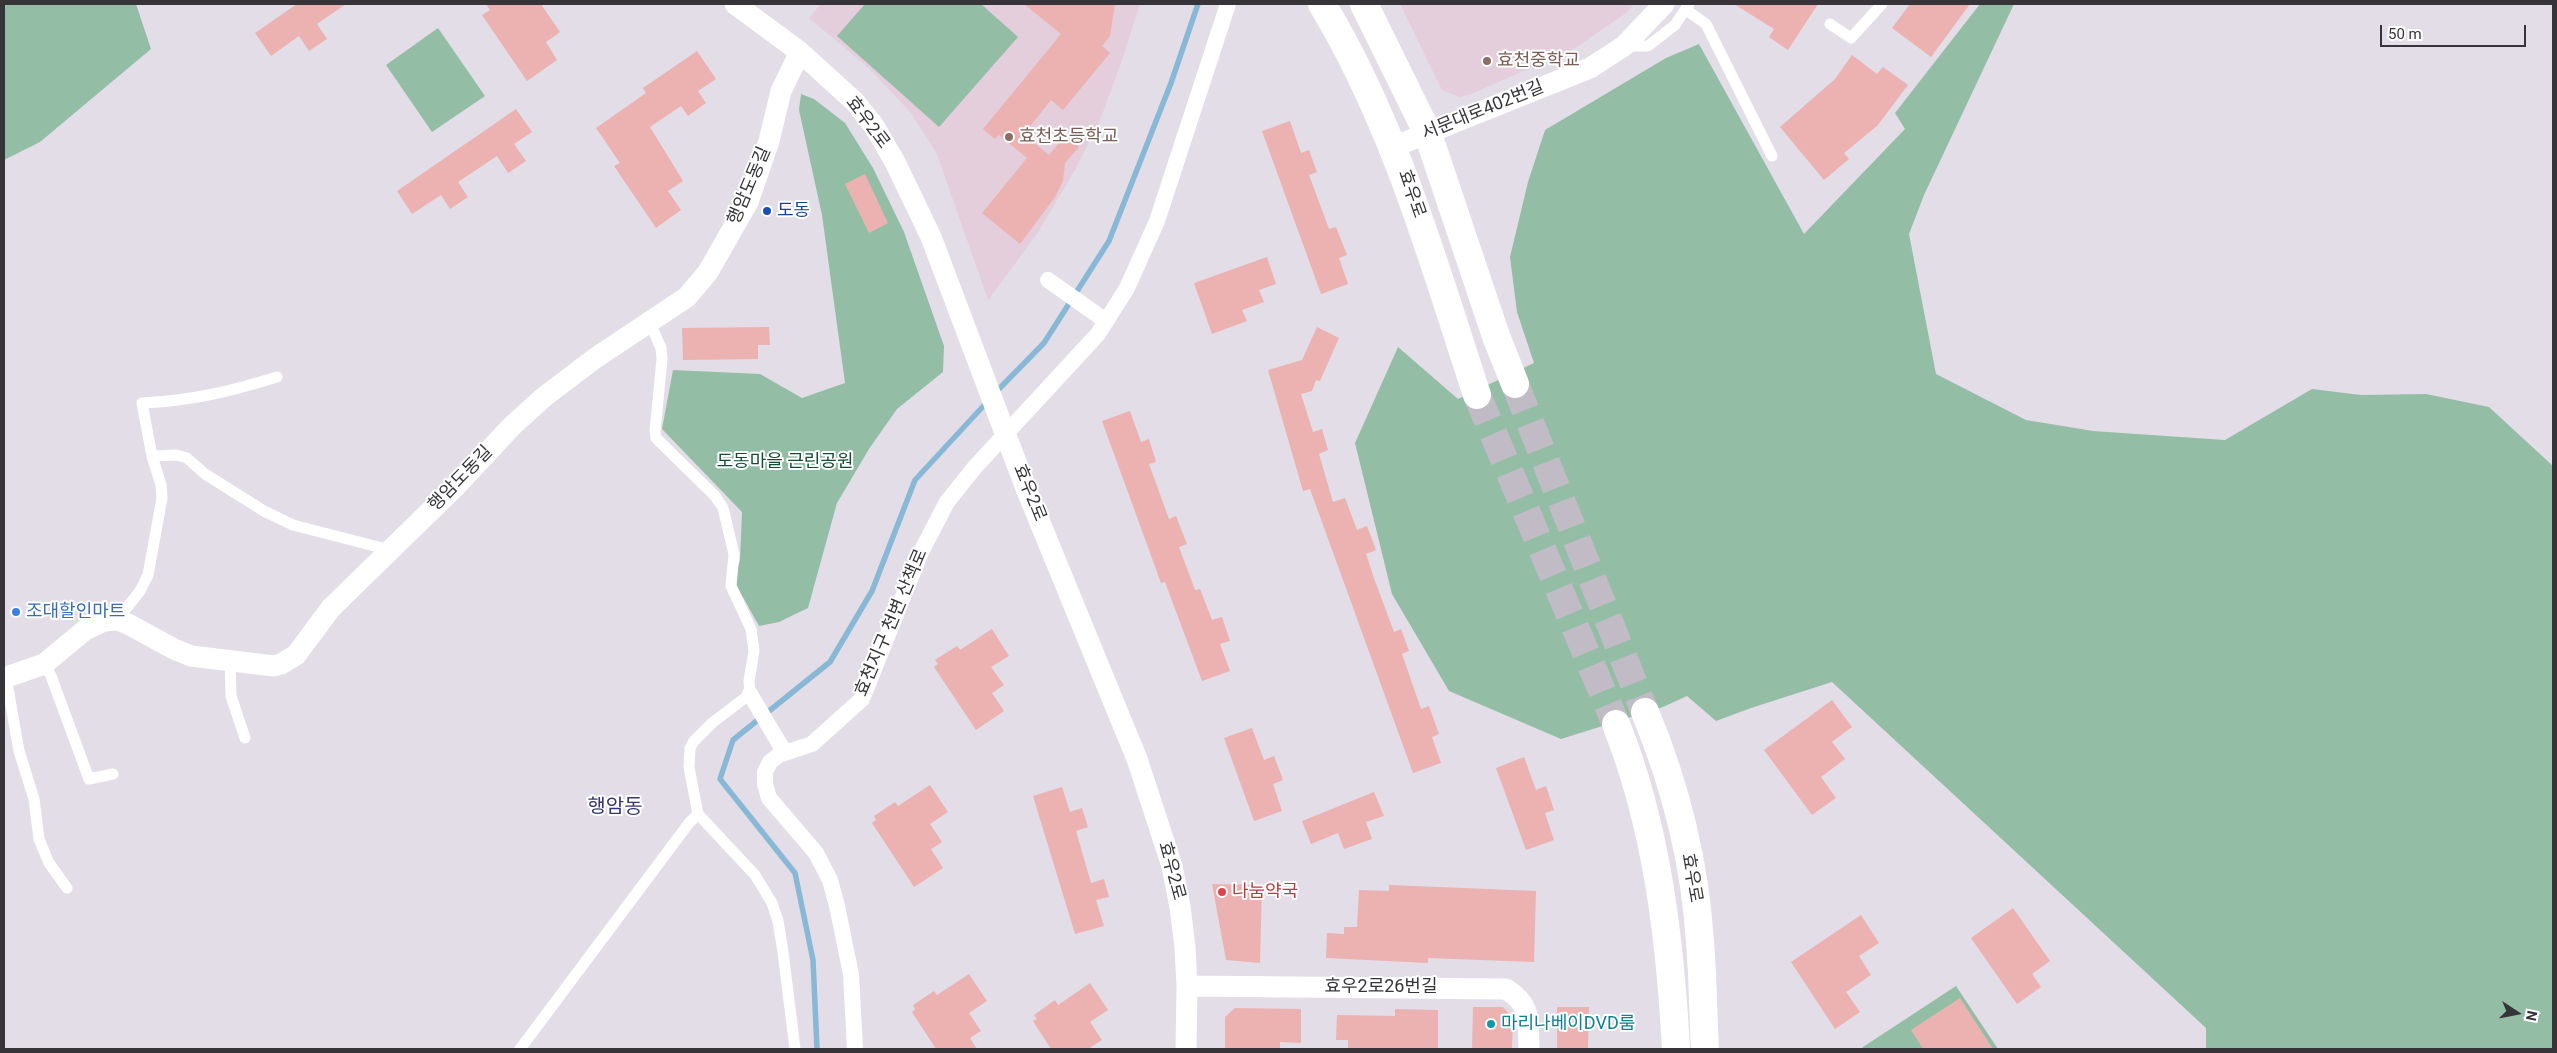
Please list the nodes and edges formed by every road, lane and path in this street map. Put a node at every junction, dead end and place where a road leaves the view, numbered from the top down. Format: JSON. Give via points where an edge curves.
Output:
{"nodes":[{"id":1,"x":734,"y":4,"type":"edge"},
{"id":2,"x":1228,"y":4,"type":"edge"},
{"id":3,"x":1322,"y":4,"type":"edge"},
{"id":4,"x":1364,"y":4,"type":"edge"},
{"id":5,"x":1664,"y":4,"type":"edge"},
{"id":6,"x":1882,"y":4,"type":"edge"},
{"id":7,"x":1688,"y":7,"type":"edge"},
{"id":8,"x":1830,"y":24,"type":"dead end"},
{"id":9,"x":1624,"y":46,"type":"junction"},
{"id":10,"x":800,"y":52,"type":"junction"},
{"id":11,"x":1428,"y":134,"type":"junction"},
{"id":12,"x":1393,"y":147,"type":"junction"},
{"id":13,"x":1772,"y":156,"type":"dead end"},
{"id":14,"x":1052,"y":282,"type":"dead end"},
{"id":15,"x":1101,"y":317,"type":"junction"},
{"id":16,"x":650,"y":323,"type":"junction"},
{"id":17,"x":277,"y":378,"type":"dead end"},
{"id":18,"x":1515,"y":384,"type":"tunnel mouth"},
{"id":19,"x":1477,"y":395,"type":"tunnel mouth"},
{"id":20,"x":152,"y":456,"type":"junction"},
{"id":21,"x":390,"y":550,"type":"junction"},
{"id":22,"x":118,"y":620,"type":"junction"},
{"id":23,"x":230,"y":660,"type":"junction"},
{"id":24,"x":44,"y":664,"type":"junction"},
{"id":25,"x":5,"y":678,"type":"edge"},
{"id":26,"x":753,"y":699,"type":"junction"},
{"id":27,"x":1645,"y":712,"type":"tunnel mouth"},
{"id":28,"x":1616,"y":724,"type":"tunnel mouth"},
{"id":29,"x":246,"y":738,"type":"dead end"},
{"id":30,"x":785,"y":753,"type":"junction"},
{"id":31,"x":114,"y":774,"type":"dead end"},
{"id":32,"x":698,"y":814,"type":"junction"},
{"id":33,"x":67,"y":888,"type":"dead end"},
{"id":34,"x":1187,"y":986,"type":"junction"},
{"id":35,"x":520,"y":1049,"type":"edge"},
{"id":36,"x":795,"y":1049,"type":"edge"},
{"id":37,"x":855,"y":1049,"type":"edge"},
{"id":38,"x":1186,"y":1049,"type":"edge"},
{"id":39,"x":1528,"y":1049,"type":"edge"},
{"id":40,"x":1676,"y":1049,"type":"edge"},
{"id":41,"x":1705,"y":1049,"type":"edge"}],
"edges":[{"from":1,"to":10,"type":"street","name":"효우2로"},
{"from":2,"to":15,"type":"street","name":"효천지구 천변 산책로","via":[[1157,221],[1126,288]]},
{"from":3,"to":12,"type":"main road","name":"효우로","via":[[1349,48]]},
{"from":4,"to":11,"type":"main road","name":"효우로"},
{"from":5,"to":9,"type":"street","name":"서문대로402번길"},
{"from":6,"to":8,"type":"lane","via":[[1851,38]]},
{"from":7,"to":9,"type":"lane","via":[[1674,25],[1648,46]]},
{"from":7,"to":13,"type":"lane","via":[[1706,24]]},
{"from":9,"to":11,"type":"street","name":"서문대로402번길","via":[[1590,68]]},
{"from":10,"to":16,"type":"street","name":"행암도동길","via":[[781,91],[769,141],[748,202],[708,272],[687,298]]},
{"from":10,"to":34,"type":"street","name":"효우2로","via":[[855,102],[874,126],[931,237],[1028,491],[1137,759],[1172,866],[1180,907]]},
{"from":11,"to":12,"type":"street","name":"서문대로402번길"},
{"from":11,"to":18,"type":"main road","name":"효우로"},
{"from":12,"to":19,"type":"main road","name":"효우로"},
{"from":14,"to":15,"type":"street"},
{"from":15,"to":30,"type":"street","name":"효천지구 천변 산책로","via":[[1098,334],[975,467],[947,502],[921,552],[862,699],[812,744]]},
{"from":16,"to":21,"type":"street","name":"행암도동길","via":[[594,359],[544,397]]},
{"from":16,"to":26,"type":"lane","via":[[661,348],[662,359],[656,438],[705,484],[723,508],[734,554],[731,586],[751,629],[754,651],[749,681]]},
{"from":17,"to":20,"type":"lane","via":[[178,402],[142,403]]},
{"from":20,"to":21,"type":"lane","via":[[187,458],[205,474],[292,525]]},
{"from":20,"to":22,"type":"lane","via":[[162,498],[148,575]]},
{"from":21,"to":23,"type":"street","name":"행암도동길","via":[[331,608],[296,655],[274,666]]},
{"from":22,"to":23,"type":"street","name":"행암도동길","via":[[191,656]]},
{"from":22,"to":24,"type":"street","via":[[104,621],[85,630]]},
{"from":23,"to":29,"type":"lane","via":[[232,696]]},
{"from":24,"to":25,"type":"street"},
{"from":24,"to":31,"type":"lane","via":[[89,780]]},
{"from":25,"to":33,"type":"lane","via":[[19,751],[34,799],[39,839],[49,863]]},
{"from":26,"to":30,"type":"street"},
{"from":26,"to":32,"type":"lane","via":[[712,723],[690,748],[689,766]]},
{"from":27,"to":41,"type":"main road","name":"효우로","via":[[1671,780],[1692,879],[1700,940]]},
{"from":28,"to":40,"type":"main road","name":"효우로","via":[[1649,829],[1669,957]]},
{"from":30,"to":37,"type":"street","name":"효천지구 천변 산책로","via":[[770,762],[764,784],[769,798],[816,853],[830,880],[850,974]]},
{"from":32,"to":35,"type":"lane"},
{"from":32,"to":36,"type":"lane","via":[[755,875],[772,903],[783,952]]},
{"from":34,"to":38,"type":"street","name":"효우2로"},
{"from":34,"to":39,"type":"street","name":"효우2로26번길","via":[[1506,989],[1519,997],[1525,1006]]}]}
